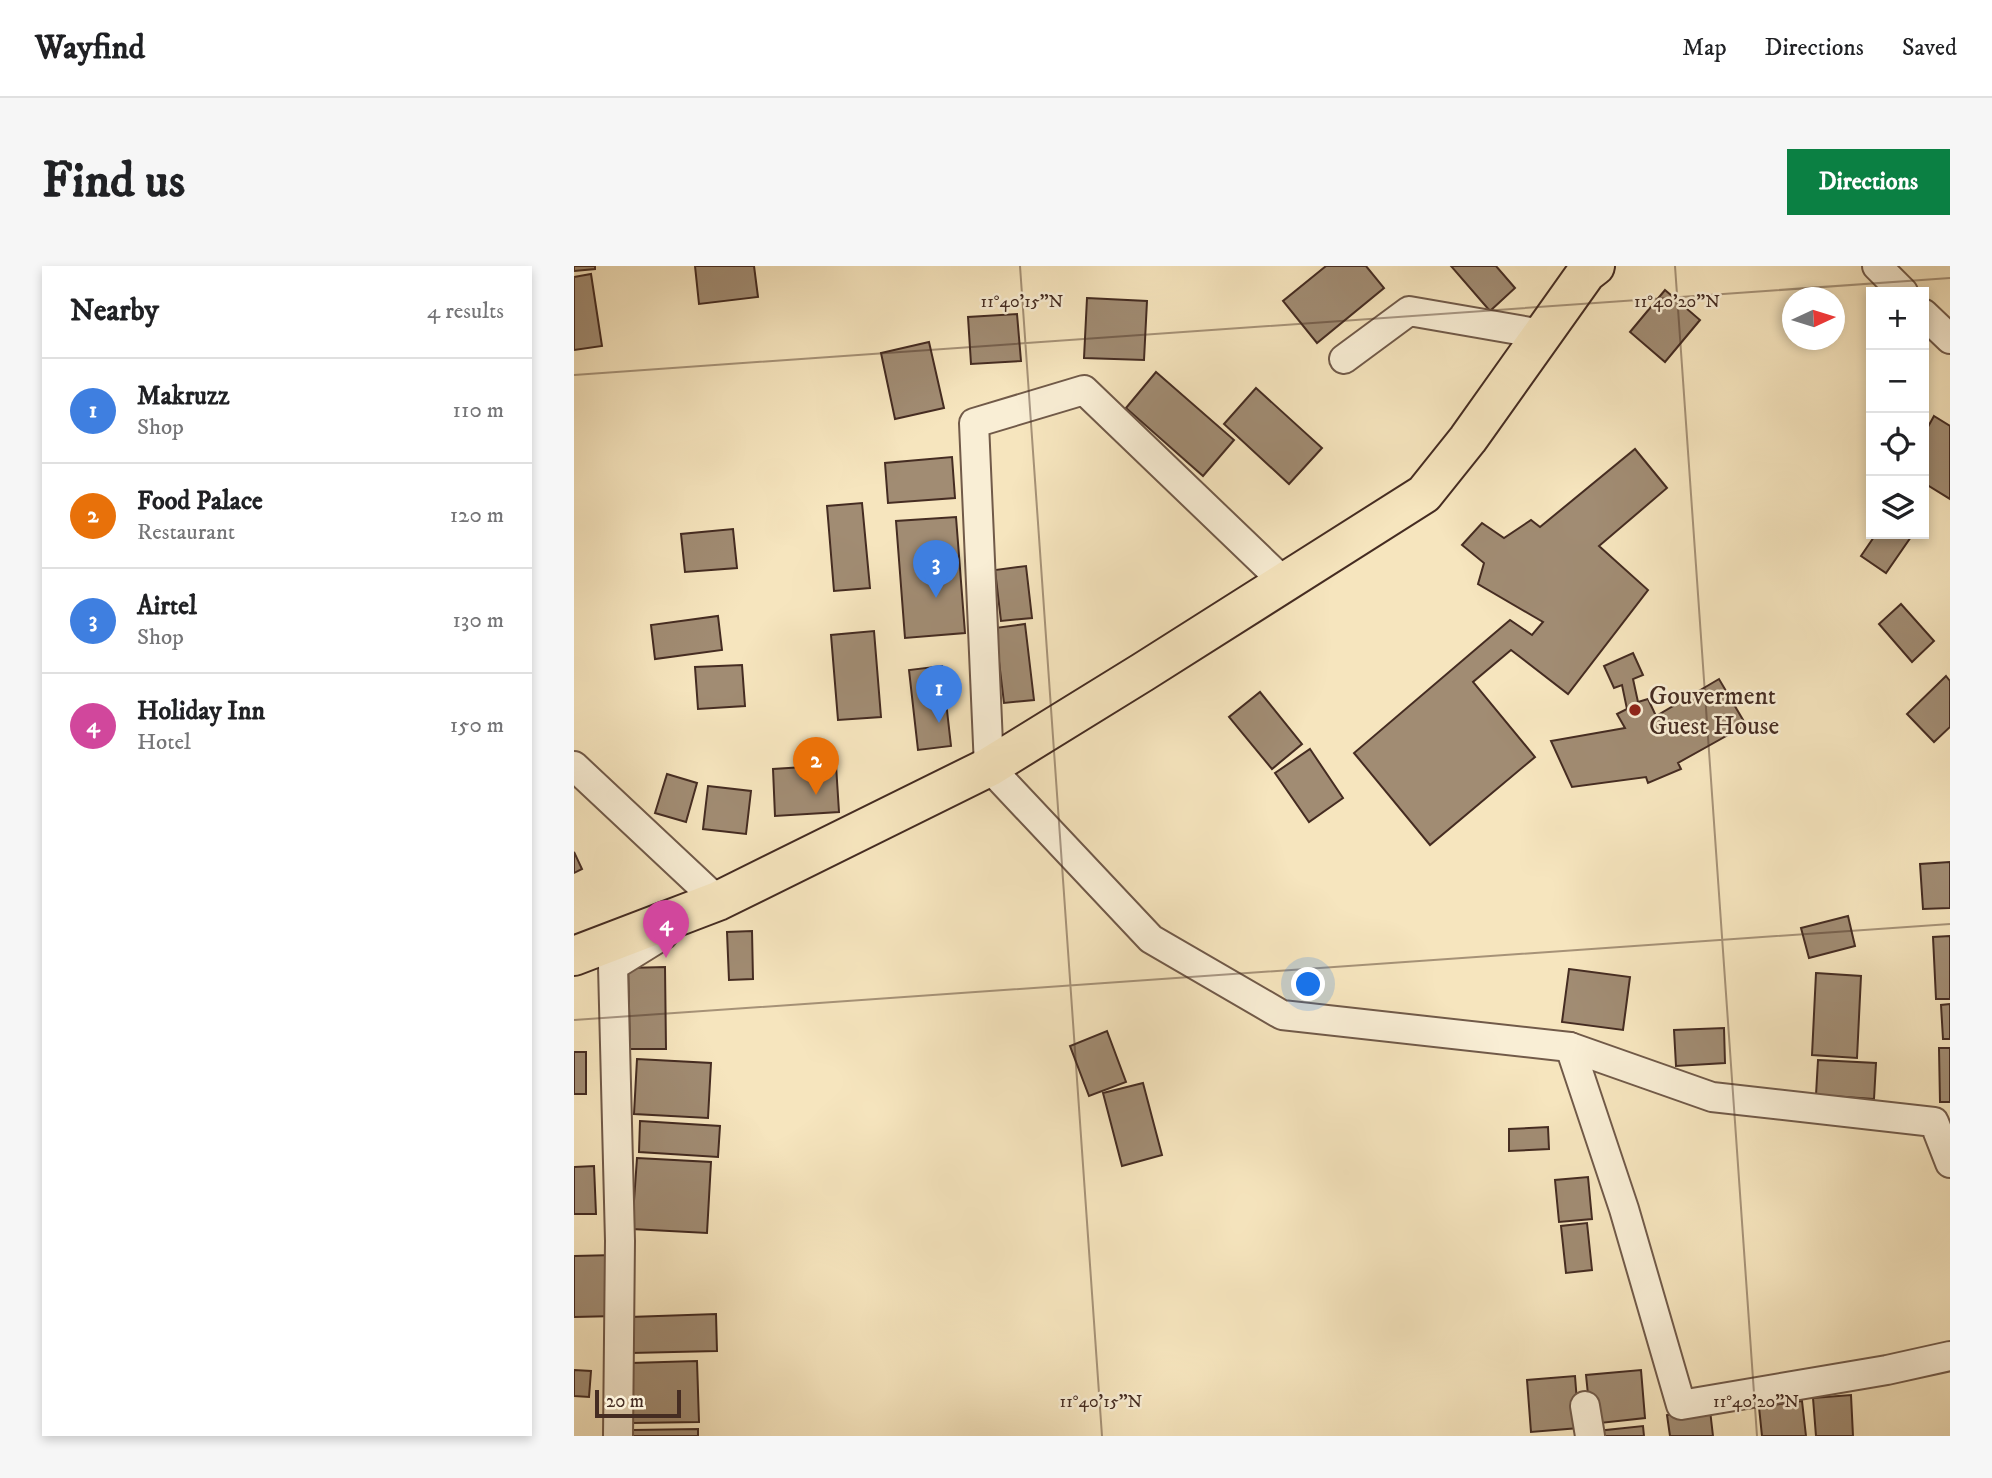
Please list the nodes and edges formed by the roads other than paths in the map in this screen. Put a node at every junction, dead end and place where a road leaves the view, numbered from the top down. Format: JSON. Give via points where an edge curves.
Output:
{"nodes":[{"id":1,"x":1595,"y":266,"type":"edge"},
{"id":2,"x":1877,"y":266,"type":"edge"},
{"id":3,"x":1898,"y":287,"type":"edge"},
{"id":4,"x":1929,"y":319,"type":"edge"},
{"id":5,"x":1542,"y":334,"type":"junction"},
{"id":6,"x":1950,"y":339,"type":"edge"},
{"id":7,"x":1344,"y":359,"type":"dead end"},
{"id":8,"x":1284,"y":582,"type":"junction"},
{"id":9,"x":574,"y":766,"type":"edge"},
{"id":10,"x":989,"y":767,"type":"junction"},
{"id":11,"x":718,"y":901,"type":"junction"},
{"id":12,"x":574,"y":956,"type":"edge"},
{"id":13,"x":1570,"y":1047,"type":"junction"},
{"id":14,"x":1942,"y":1123,"type":"edge"},
{"id":15,"x":1950,"y":1163,"type":"edge"},
{"id":16,"x":1950,"y":1356,"type":"edge"},
{"id":17,"x":1585,"y":1406,"type":"dead end"},
{"id":18,"x":618,"y":1436,"type":"edge"},
{"id":19,"x":1590,"y":1436,"type":"edge"}],
"edges":[{"from":1,"to":5,"type":"highway"},
{"from":2,"to":3,"type":"street"},
{"from":4,"to":6,"type":"street"},
{"from":5,"to":7,"type":"street","via":[[1409,311]]},
{"from":5,"to":8,"type":"highway","via":[[1424,494]]},
{"from":8,"to":10,"type":"highway"},
{"from":8,"to":10,"type":"street","via":[[1084,390],[974,423]]},
{"from":9,"to":11,"type":"street"},
{"from":10,"to":11,"type":"highway"},
{"from":10,"to":13,"type":"street","via":[[1151,939],[1282,1015]]},
{"from":11,"to":12,"type":"highway"},
{"from":11,"to":18,"type":"street","via":[[613,966],[620,1241]]},
{"from":13,"to":14,"type":"street","via":[[1712,1097]]},
{"from":13,"to":16,"type":"street","via":[[1624,1209],[1681,1405]]},
{"from":14,"to":15,"type":"street"},
{"from":17,"to":19,"type":"street"}]}
